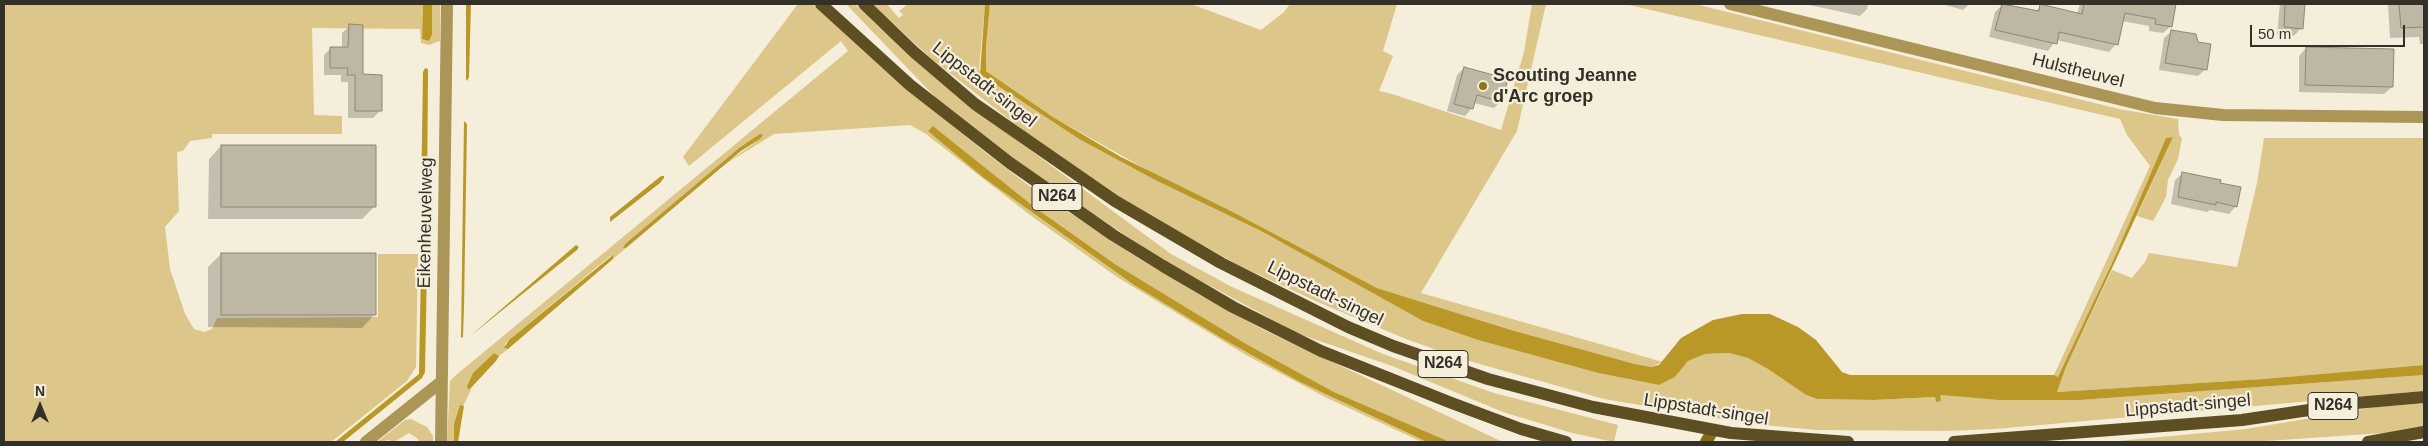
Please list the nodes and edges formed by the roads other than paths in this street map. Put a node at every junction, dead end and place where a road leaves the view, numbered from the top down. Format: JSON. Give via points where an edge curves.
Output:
{"nodes":[{"id":1,"x":447,"y":4,"type":"edge"},
{"id":2,"x":821,"y":4,"type":"edge"},
{"id":3,"x":864,"y":4,"type":"edge"},
{"id":4,"x":1730,"y":4,"type":"edge"},
{"id":5,"x":2424,"y":117,"type":"edge"},
{"id":6,"x":441,"y":382,"type":"junction"},
{"id":7,"x":2424,"y":397,"type":"edge"},
{"id":8,"x":2424,"y":432,"type":"edge"},
{"id":9,"x":1714,"y":436,"type":"edge"},
{"id":10,"x":366,"y":442,"type":"edge"},
{"id":11,"x":441,"y":442,"type":"edge"},
{"id":12,"x":1566,"y":442,"type":"edge"},
{"id":13,"x":1706,"y":442,"type":"edge"},
{"id":14,"x":1848,"y":442,"type":"edge"},
{"id":15,"x":1954,"y":442,"type":"edge"},
{"id":16,"x":2368,"y":442,"type":"edge"}],
"edges":[{"from":1,"to":6,"type":"street","name":"Eikenheuvelweg"},
{"from":2,"to":12,"type":"main road","number":"N264","via":[[910,85],[1010,163],[1163,266],[1241,311],[1321,351],[1512,425]]},
{"from":3,"to":9,"type":"main road","name":"Lippstadt-singel","number":"N264","via":[[975,104],[1115,202],[1221,263],[1348,327],[1446,366],[1530,391]]},
{"from":4,"to":5,"type":"street","name":"Hulstheuvel","via":[[2155,108],[2224,115]]},
{"from":6,"to":10,"type":"street"},
{"from":6,"to":11,"type":"street","name":"Eikenheuvelweg"},
{"from":7,"to":15,"type":"main road","name":"Lippstadt-singel","number":"N264","via":[[2356,403],[2242,420]]},
{"from":8,"to":16,"type":"main road","number":"N264"},
{"from":9,"to":13,"type":"street"},
{"from":9,"to":14,"type":"main road","name":"Lippstadt-singel","number":"N264"}]}
